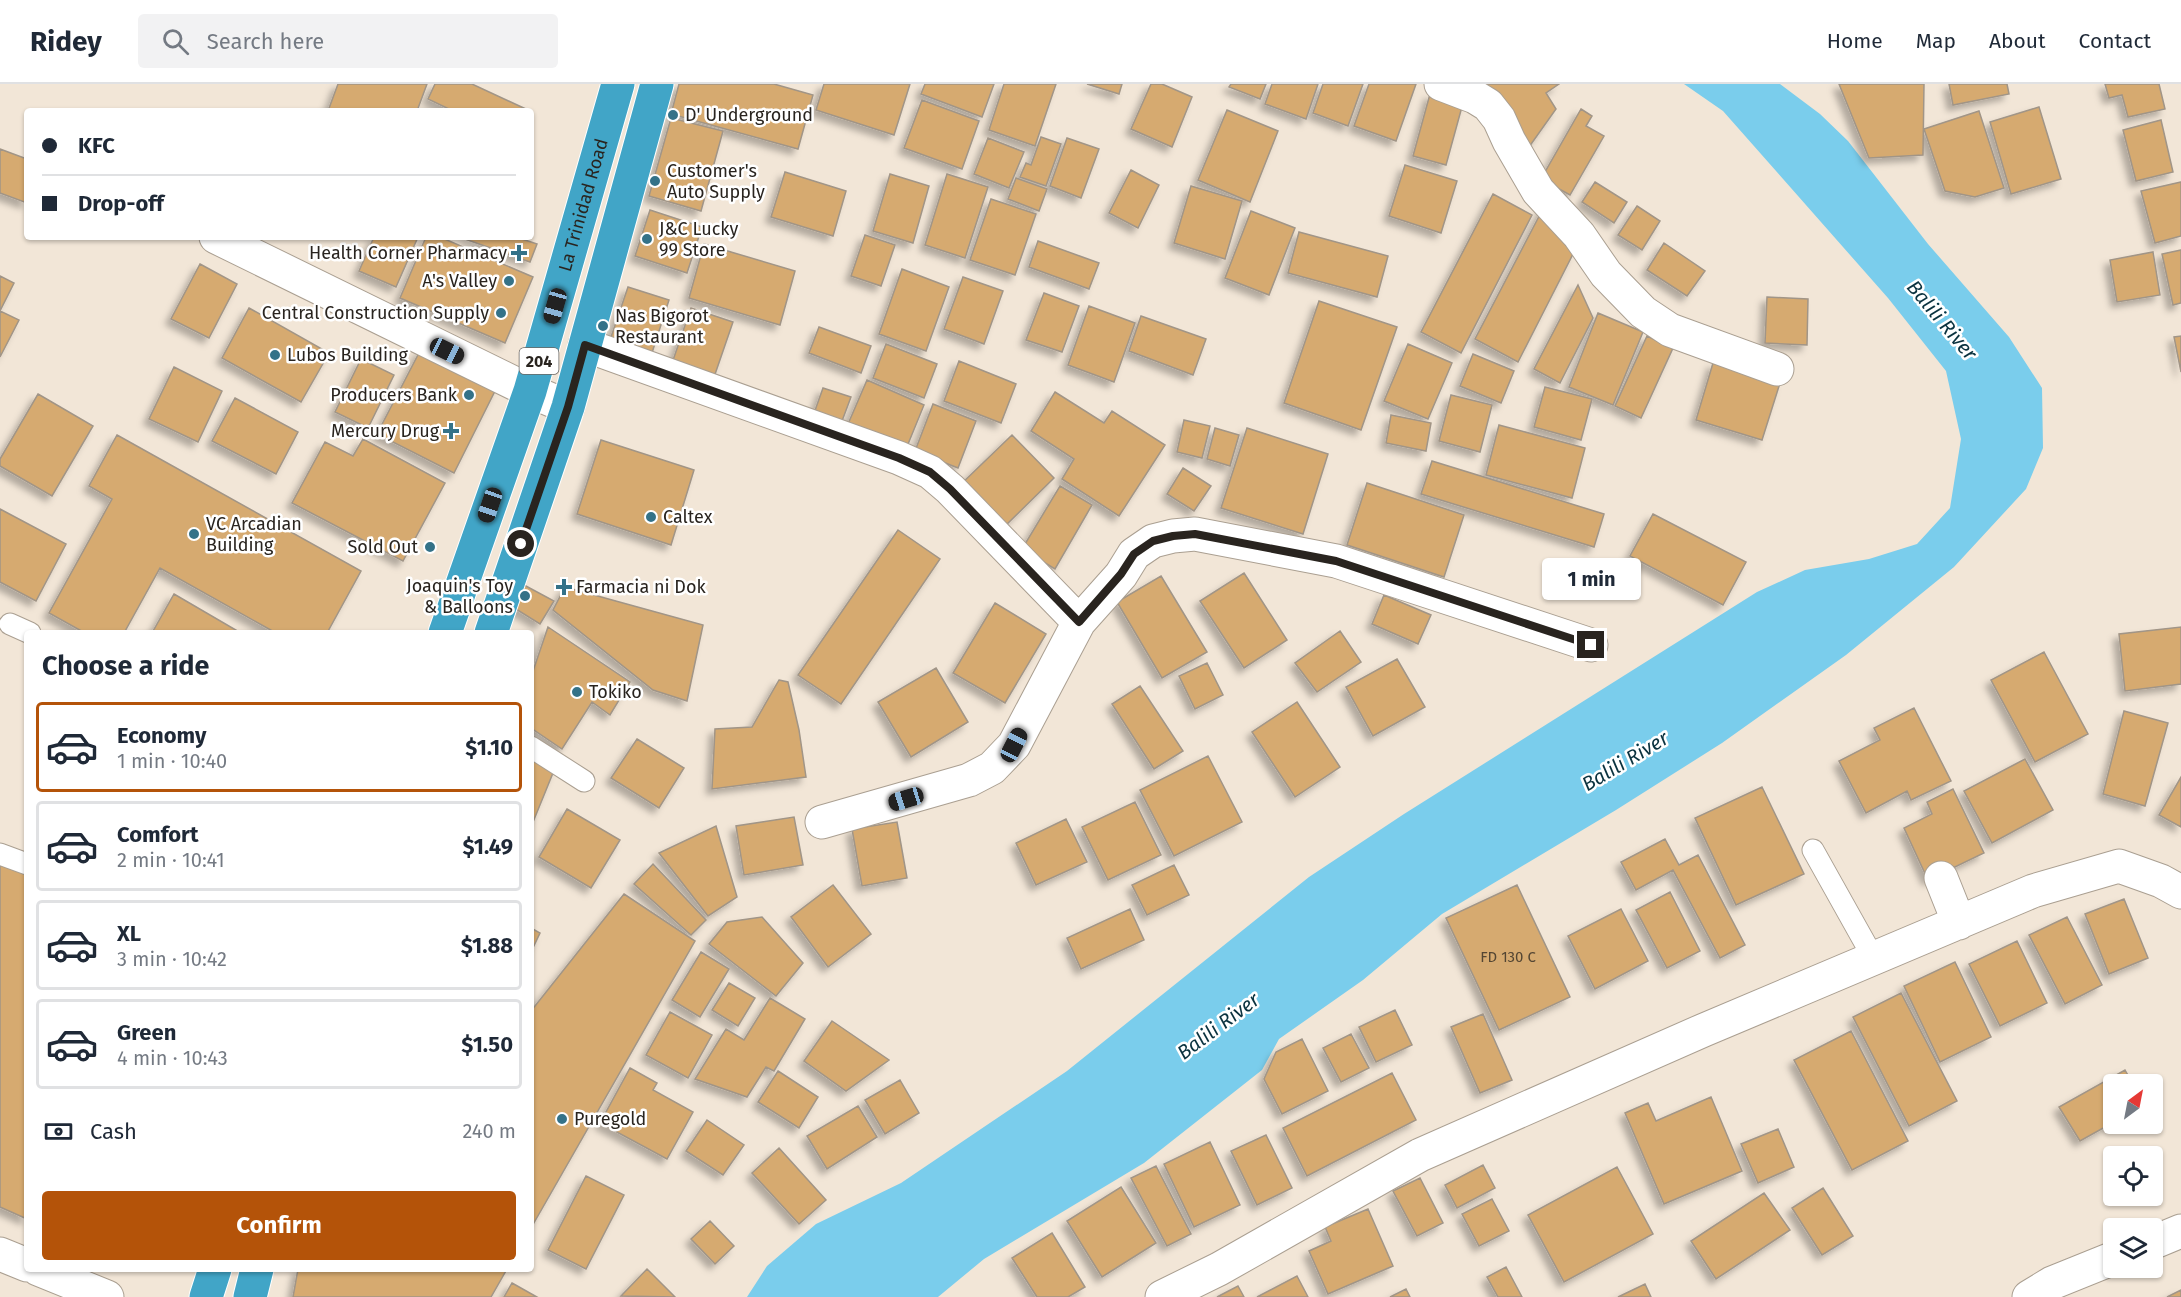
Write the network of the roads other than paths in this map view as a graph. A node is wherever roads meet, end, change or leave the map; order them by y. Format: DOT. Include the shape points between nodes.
graph roads {
  1 [pos="618,84"];
  2 [pos="657,84"];
  3 [pos="1441,84"];
  4 [pos="222,240"];
  5 [pos="585,345"];
  6 [pos="1777,369"];
  7 [pos="530,391"];
  8 [pos="568,407"];
  9 [pos="490,505"];
  10 [pos="529,522"];
  11 [pos="1079,622"];
  12 [pos="10,624"];
  13 [pos="24,630"];
  14 [pos="446,630"];
  15 [pos="492,630"];
  16 [pos="1591,645"];
  17 [pos="534,749"];
  18 [pos="584,781"];
  19 [pos="822,822"];
  20 [pos="1813,850"];
  21 [pos="0,854"];
  22 [pos="24,863"];
  23 [pos="1941,879"];
  24 [pos="2181,892"];
  25 [pos="1959,923"];
  26 [pos="1874,959"];
  27 [pos="2181,1231"];
  28 [pos="2163,1238"];
  29 [pos="0,1254"];
  30 [pos="2103,1262"];
  31 [pos="24,1264"];
  32 [pos="45,1272"];
  33 [pos="214,1272"];
  34 [pos="256,1272"];
  35 [pos="107,1297"];
  36 [pos="206,1297"];
  37 [pos="250,1297"];
  38 [pos="1162,1297"];
  39 [pos="2029,1297"];
  1 -- 7 [label="highway, La Trinidad Road / 204"];
  2 -- 5 [label="highway, La Trinidad Road / 204"];
  3 -- 6 [label="street" via="1488,105 1538,191 1579,235 1606,274 1643,312 1671,330"];
  4 -- 7 [label="street"];
  5 -- 8 [label="highway, La Trinidad Road / 204"];
  5 -- 11 [label="street" via="930,472"];
  7 -- 8 [label="street"];
  7 -- 9 [label="highway, La Trinidad Road / 204"];
  8 -- 10 [label="highway, La Trinidad Road / 204"];
  9 -- 10 [label="highway"];
  9 -- 14 [label="highway, La Trinidad Road / 204"];
  10 -- 15 [label="highway, La Trinidad Road / 204"];
  11 -- 16 [label="street" via="1134,554 1153,541 1195,534 1336,561"];
  11 -- 19 [label="street" via="1014,745 992,768 969,780"];
  12 -- 13 [label="lane"];
  17 -- 18 [label="lane"];
  20 -- 26 [label="lane"];
  21 -- 22 [label="lane"];
  23 -- 25 [label="street"];
  24 -- 25 [label="street" via="2119,866 2034,891"];
  25 -- 26 [label="street"];
  26 -- 38 [label="street" via="1420,1155"];
  27 -- 28 [label="street"];
  29 -- 31 [label="street"];
  30 -- 39 [label="street"];
  32 -- 35 [label="street"];
  33 -- 36 [label="highway"];
  34 -- 37 [label="highway"];
}
